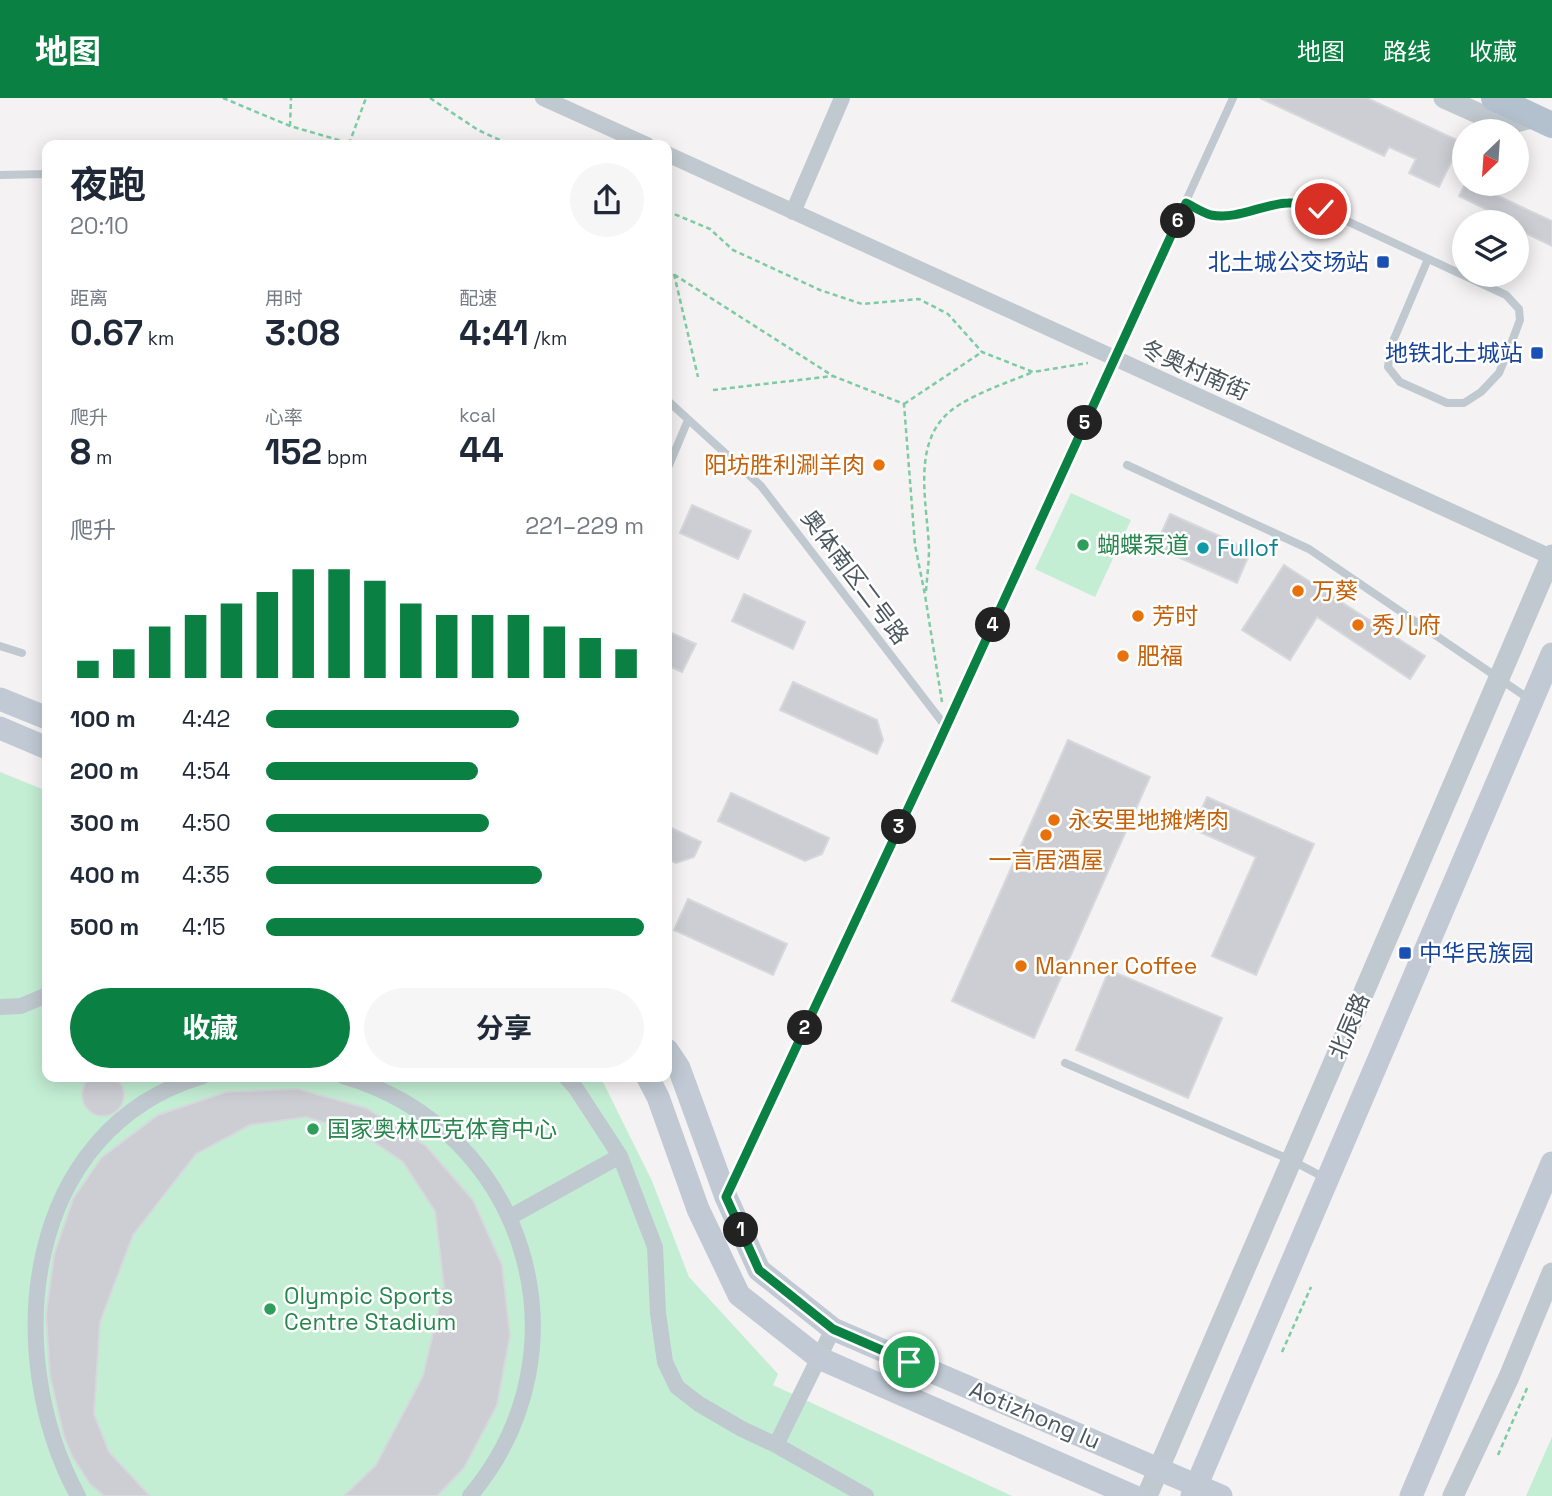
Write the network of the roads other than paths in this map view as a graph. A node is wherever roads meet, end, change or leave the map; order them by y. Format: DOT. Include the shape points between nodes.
graph roads {
  1 [pos="543,98"];
  2 [pos="842,98"];
  3 [pos="1233,98"];
  4 [pos="1444,98"];
  5 [pos="1494,98"];
  6 [pos="1544,121"];
  7 [pos="636,140"];
  8 [pos="672,156"];
  9 [pos="42,174"];
  10 [pos="0,175"];
  11 [pos="1186,203"];
  12 [pos="793,212"];
  13 [pos="1428,259"];
  14 [pos="1115,359"];
  15 [pos="672,405"];
  16 [pos="688,419"];
  17 [pos="672,458"];
  18 [pos="1128,465"];
  19 [pos="1552,556"];
  20 [pos="0,646"];
  21 [pos="22,653"];
  22 [pos="1552,653"];
  23 [pos="1498,680"];
  24 [pos="0,699"];
  25 [pos="1532,701"];
  26 [pos="42,716"];
  27 [pos="946,727"];
  28 [pos="0,728"];
  29 [pos="42,746"];
  30 [pos="42,997"];
  31 [pos="0,1007"];
  32 [pos="672,1058"];
  33 [pos="1065,1063"];
  34 [pos="179,1082"];
  35 [pos="358,1082"];
  36 [pos="570,1082"];
  37 [pos="650,1082"];
  38 [pos="620,1156"];
  39 [pos="1291,1160"];
  40 [pos="1552,1163"];
  41 [pos="1327,1179"];
  42 [pos="726,1197"];
  43 [pos="42,1208"];
  44 [pos="510,1217"];
  45 [pos="1552,1273"];
  46 [pos="833,1329"];
  47 [pos="818,1358"];
  48 [pos="35,1428"];
  49 [pos="776,1445"];
  50 [pos="1158,1468"];
  51 [pos="1194,1491"];
  52 [pos="78,1496"];
  53 [pos="470,1496"];
  54 [pos="866,1496"];
  55 [pos="1133,1496"];
  56 [pos="1147,1496"];
  57 [pos="1221,1496"];
  58 [pos="1411,1496"];
  59 [pos="1454,1496"];
  1 -- 7 [label="street"];
  2 -- 12 [label="street"];
  3 -- 11 [label="lane"];
  4 -- 6 [label="street" via="1504,125"];
  5 -- 6 [label="main road"];
  8 -- 12 [label="street, 冬奥村南街"];
  9 -- 10 [label="lane"];
  11 -- 13 [label="lane" via="1210,215 1228,215 1292,202 1321,209"];
  11 -- 14 [label="lane"];
  12 -- 14 [label="street, 冬奥村南街"];
  13 -- 13 [label="lane" via="1391,346 1388,367 1400,382 1447,403 1464,403 1499,373 1520,320 1519,309 1506,295"];
  14 -- 19 [label="street, 冬奥村南街"];
  14 -- 27 [label="lane"];
  15 -- 16 [label="lane, 奥体南区二号路"];
  16 -- 17 [label="lane"];
  16 -- 27 [label="lane, 奥体南区二号路" via="761,486"];
  18 -- 23 [label="lane" via="1309,549"];
  19 -- 23 [label="street, 北辰路"];
  20 -- 21 [label="lane"];
  22 -- 25 [label="main road, 北辰路"];
  23 -- 25 [label="lane"];
  23 -- 39 [label="street, 北辰路"];
  24 -- 26 [label="main road"];
  25 -- 41 [label="main road, 北辰路"];
  27 -- 42 [label="lane"];
  28 -- 29 [label="main road"];
  30 -- 31 [label="street" via="21,1006"];
  32 -- 42 [label="main road, Aotizhong lu"];
  33 -- 39 [label="lane"];
  34 -- 43 [label="street" via="127,1111 93,1138"];
  35 -- 44 [label="street" via="413,1107 437,1125 479,1167"];
  36 -- 38 [label="street"];
  37 -- 47 [label="main road, Aotizhong lu" via="698,1209 739,1295"];
  38 -- 44 [label="street"];
  38 -- 49 [label="street" via="655,1247 665,1362 677,1387 699,1404"];
  39 -- 41 [label="lane"];
  39 -- 50 [label="street, 北辰路"];
  40 -- 58 [label="main road"];
  41 -- 51 [label="main road, 北辰路"];
  42 -- 46 [label="main road, Aotizhong lu" via="759,1270"];
  44 -- 53 [label="street" via="532,1296 530,1368 514,1427"];
  45 -- 59 [label="street"];
  46 -- 47 [label="street"];
  46 -- 50 [label="main road, Aotizhong lu"];
  47 -- 49 [label="street"];
  47 -- 55 [label="main road, Aotizhong lu"];
  48 -- 52 [label="street"];
  49 -- 54 [label="street"];
  50 -- 51 [label="main road, Aotizhong lu"];
  50 -- 56 [label="street, 北辰路"];
  51 -- 57 [label="main road, Aotizhong lu"];
}
